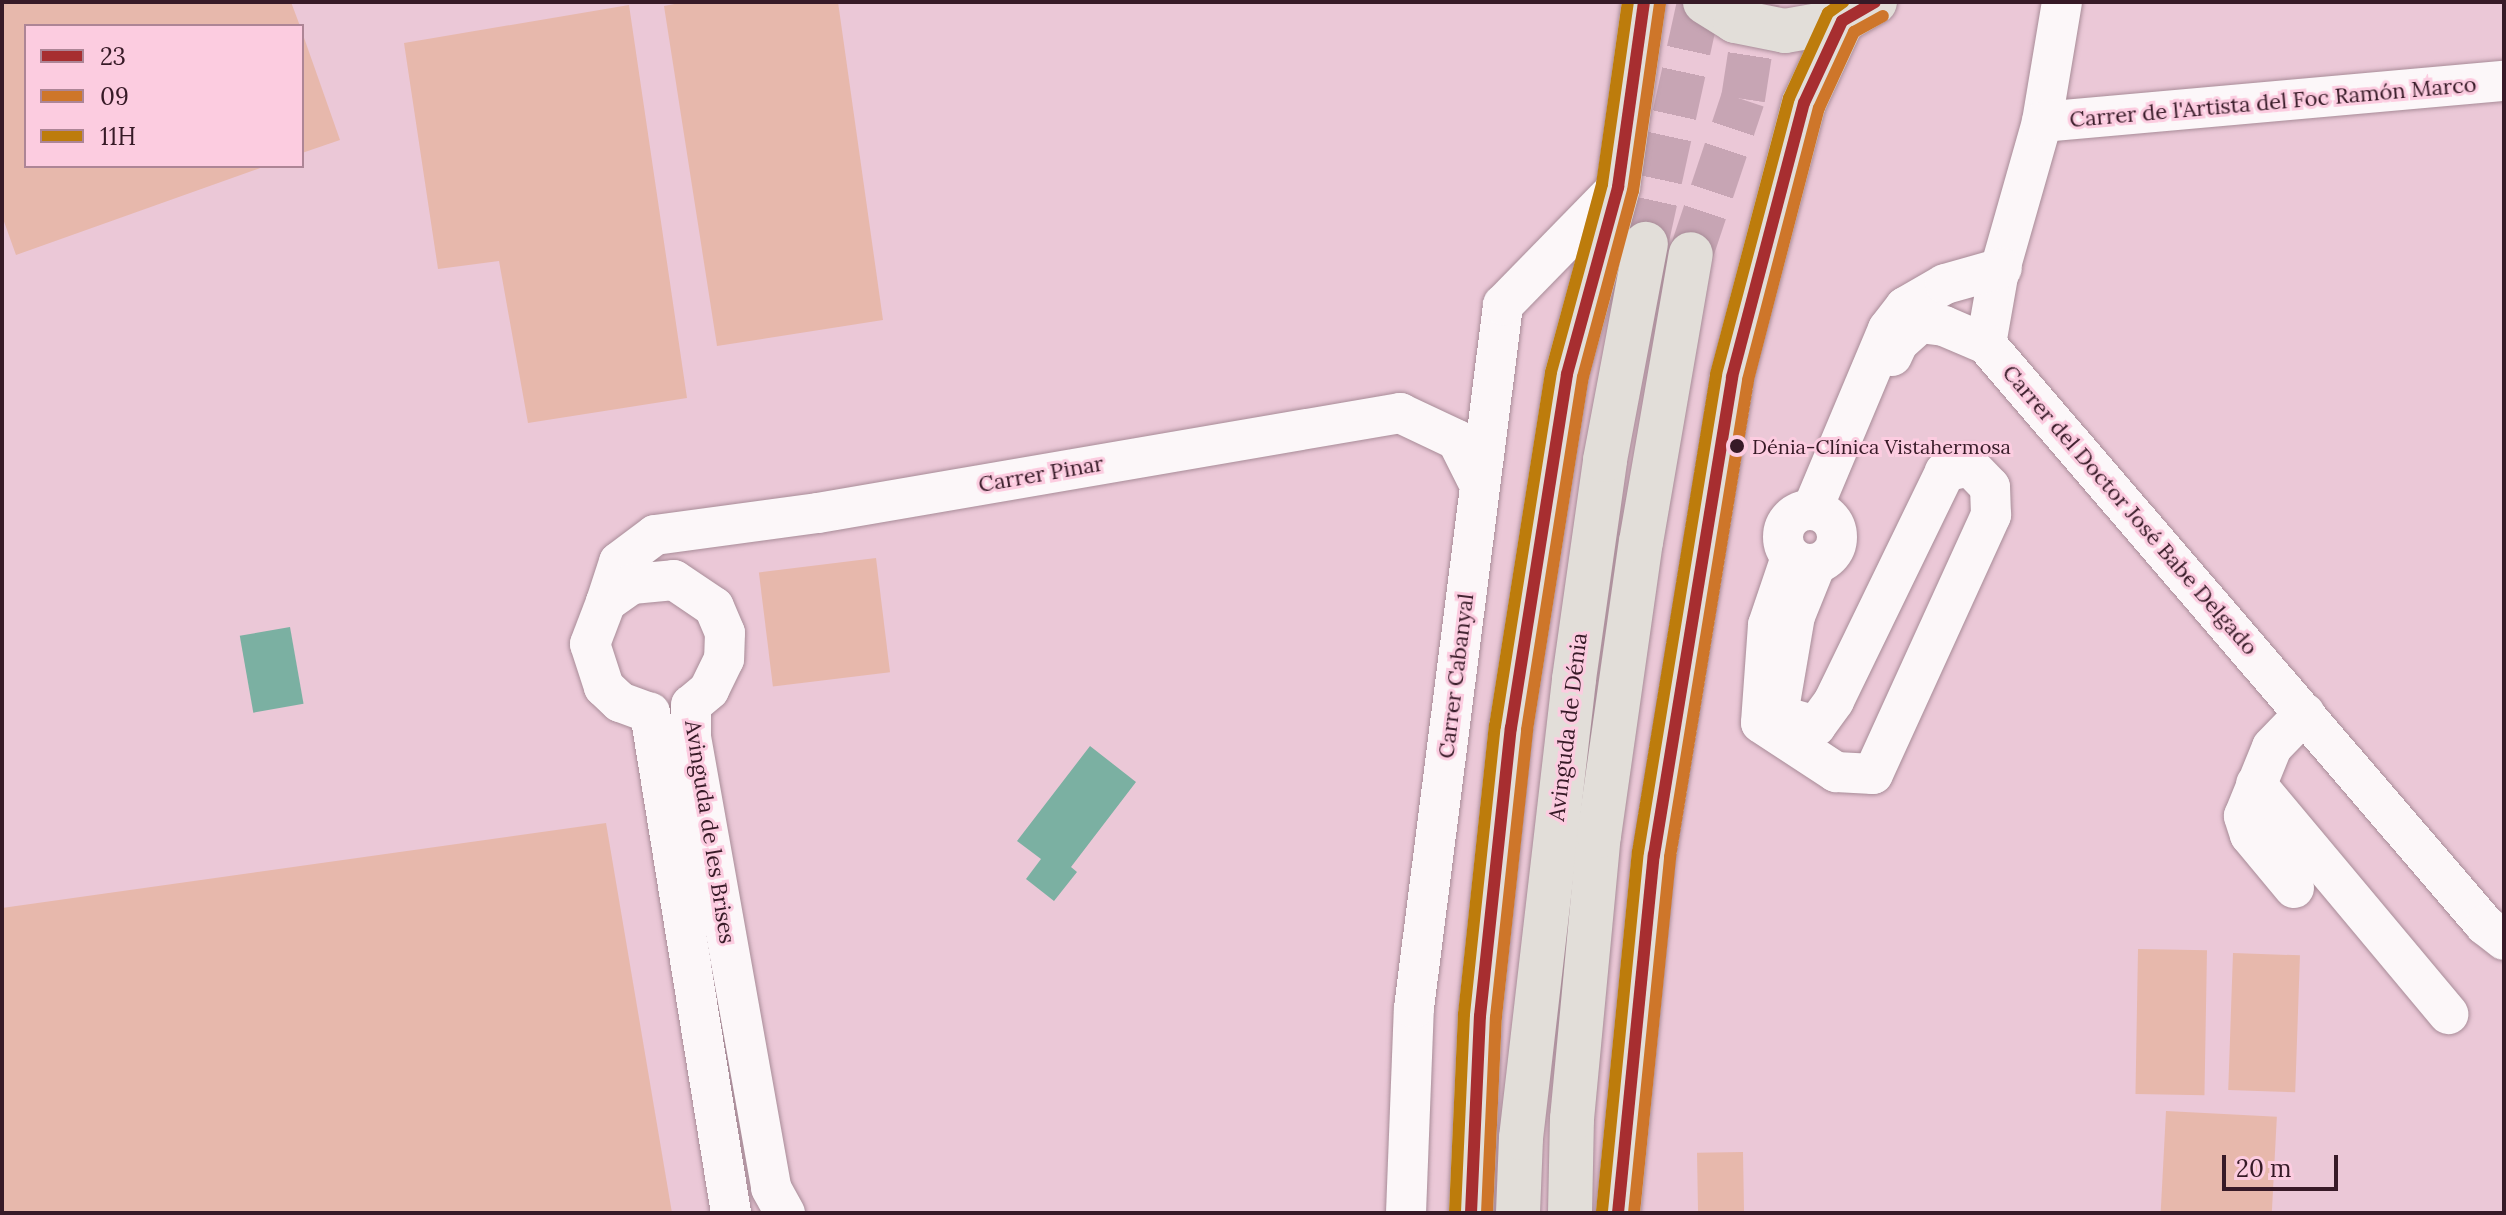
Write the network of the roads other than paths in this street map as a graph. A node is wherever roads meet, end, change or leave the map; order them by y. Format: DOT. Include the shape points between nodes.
graph roads {
  1 [pos="1644,2"];
  2 [pos="1705,2"];
  3 [pos="2062,2"];
  4 [pos="1858,12"];
  5 [pos="2504,81"];
  6 [pos="2042,122"];
  7 [pos="1618,187"];
  8 [pos="1646,244"];
  9 [pos="1691,254"];
  10 [pos="2002,268"];
  11 [pos="1986,344"];
  12 [pos="1480,486"];
  13 [pos="1819,512"];
  14 [pos="1804,560"];
  15 [pos="606,602"];
  16 [pos="2305,713"];
  17 [pos="2256,784"];
  18 [pos="2294,888"];
  19 [pos="2504,940"];
  20 [pos="2448,1014"];
  21 [pos="731,1213"];
  22 [pos="785,1213"];
  23 [pos="1406,1213"];
  24 [pos="1471,1213"];
  25 [pos="1518,1213"];
  26 [pos="1570,1213"];
  27 [pos="1618,1213"];
  1 -- 7 [label="main road"];
  2 -- 4 [label="main road" via="1761,29 1812,30"];
  3 -- 6 [label="street, Carrer del Doctor José Babe Delgado"];
  4 -- 27 [label="main road" via="1804,103 1732,377 1654,855"];
  5 -- 6 [label="street, Carrer de l'Artista del Foc Ramón Marco"];
  6 -- 10 [label="street, Carrer del Doctor José Babe Delgado"];
  7 -- 12 [label="street, Carrer Cabanyal" via="1503,305"];
  7 -- 24 [label="main road" via="1567,374 1511,728 1480,1016"];
  8 -- 25 [label="main road, Avinguda de Dénia" via="1605,460 1574,679 1522,1122"];
  9 -- 26 [label="main road, Avinguda de Dénia" via="1641,542 1599,836 1572,1119"];
  10 -- 11 [label="street, Carrer del Doctor José Babe Delgado"];
  10 -- 13 [label="street" via="1945,284 1905,307 1888,329"];
  11 -- 13 [label="street" via="1944,326 1920,323 1903,338"];
  11 -- 16 [label="street, Carrer del Doctor José Babe Delgado"];
  12 -- 15 [label="street, Carrer Pinar" via="1457,440 1400,413 818,513 655,535 619,562"];
  12 -- 23 [label="street, Carrer Cabanyal" via="1414,1008"];
  13 -- 14 [label="street" via="1794,515 1783,531"];
  14 -- 14 [label="street" via="1768,625 1761,723 1836,772 1873,774 1991,515 1990,487 1970,466 1945,472 1834,701 1816,726 1778,715"];
  15 -- 21 [label="street, Avinguda de les Brises" via="590,644 604,687 620,702 650,713"];
  15 -- 22 [label="street, Avinguda de les Brises" via="632,584 674,580 714,607 725,633 724,659 709,690 691,705 691,737 771,1188"];
  16 -- 17 [label="street" via="2272,747"];
  16 -- 19 [label="street, Carrer del Doctor José Babe Delgado" via="2485,925"];
  17 -- 18 [label="street" via="2244,816 2250,835"];
  17 -- 20 [label="street"];
}
